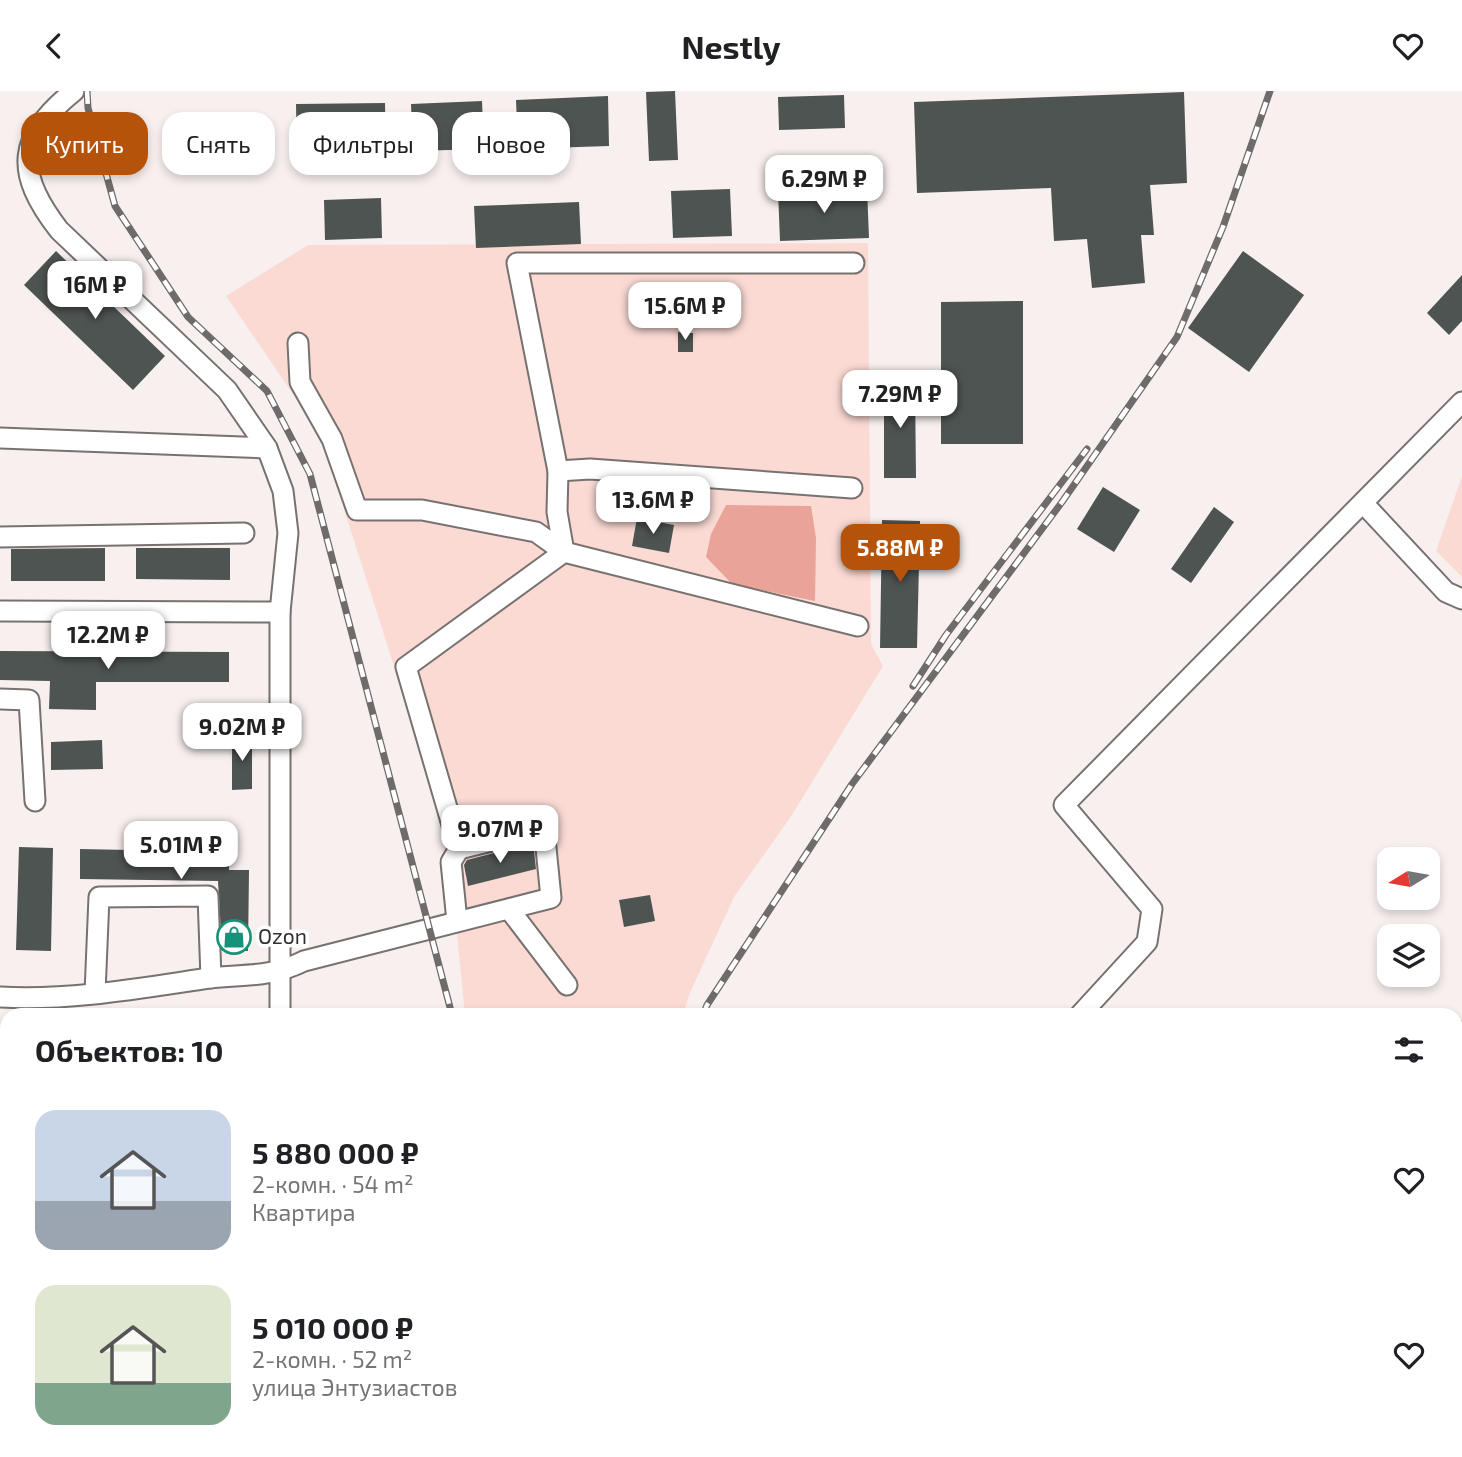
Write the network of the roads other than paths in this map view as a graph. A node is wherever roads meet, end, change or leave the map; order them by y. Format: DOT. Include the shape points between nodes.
graph roads {
  1 [pos="74,91"];
  2 [pos="58,98"];
  3 [pos="854,263"];
  4 [pos="298,343"];
  5 [pos="1462,402"];
  6 [pos="0,438"];
  7 [pos="267,448"];
  8 [pos="558,471"];
  9 [pos="852,488"];
  10 [pos="1363,503"];
  11 [pos="244,534"];
  12 [pos="0,537"];
  13 [pos="564,552"];
  14 [pos="1462,599"];
  15 [pos="0,611"];
  16 [pos="281,612"];
  17 [pos="858,626"];
  18 [pos="0,699"];
  19 [pos="35,801"];
  20 [pos="458,849"];
  21 [pos="509,909"];
  22 [pos="457,921"];
  23 [pos="281,973"];
  24 [pos="211,978"];
  25 [pos="567,985"];
  26 [pos="95,993"];
  27 [pos="0,997"];
  28 [pos="281,1008"];
  29 [pos="1086,1008"];
  1 -- 2 [label="street"];
  2 -- 7 [label="street" via="37,128 27,159 29,182 41,208 227,390"];
  3 -- 8 [label="street" via="517,263"];
  4 -- 13 [label="street" via="300,382 332,439 357,510 422,510 524,529"];
  5 -- 10 [label="street"];
  6 -- 7 [label="street"];
  7 -- 16 [label="street" via="283,491 288,533"];
  8 -- 9 [label="street" via="590,469"];
  8 -- 13 [label="street" via="557,512"];
  10 -- 14 [label="street" via="1446,592"];
  10 -- 29 [label="street" via="1064,805 1152,909 1147,942"];
  11 -- 12 [label="street"];
  13 -- 17 [label="street"];
  13 -- 20 [label="street" via="406,667"];
  15 -- 16 [label="street"];
  16 -- 23 [label="street"];
  18 -- 19 [label="street" via="29,700"];
  20 -- 21 [label="street" via="544,828 551,898"];
  20 -- 22 [label="street" via="450,862"];
  21 -- 22 [label="street"];
  21 -- 25 [label="street"];
  22 -- 23 [label="street" via="304,961"];
  23 -- 24 [label="street"];
  23 -- 28 [label="street"];
  24 -- 26 [label="street"];
  24 -- 26 [label="street" via="208,896 99,897"];
  26 -- 27 [label="street"];
}
